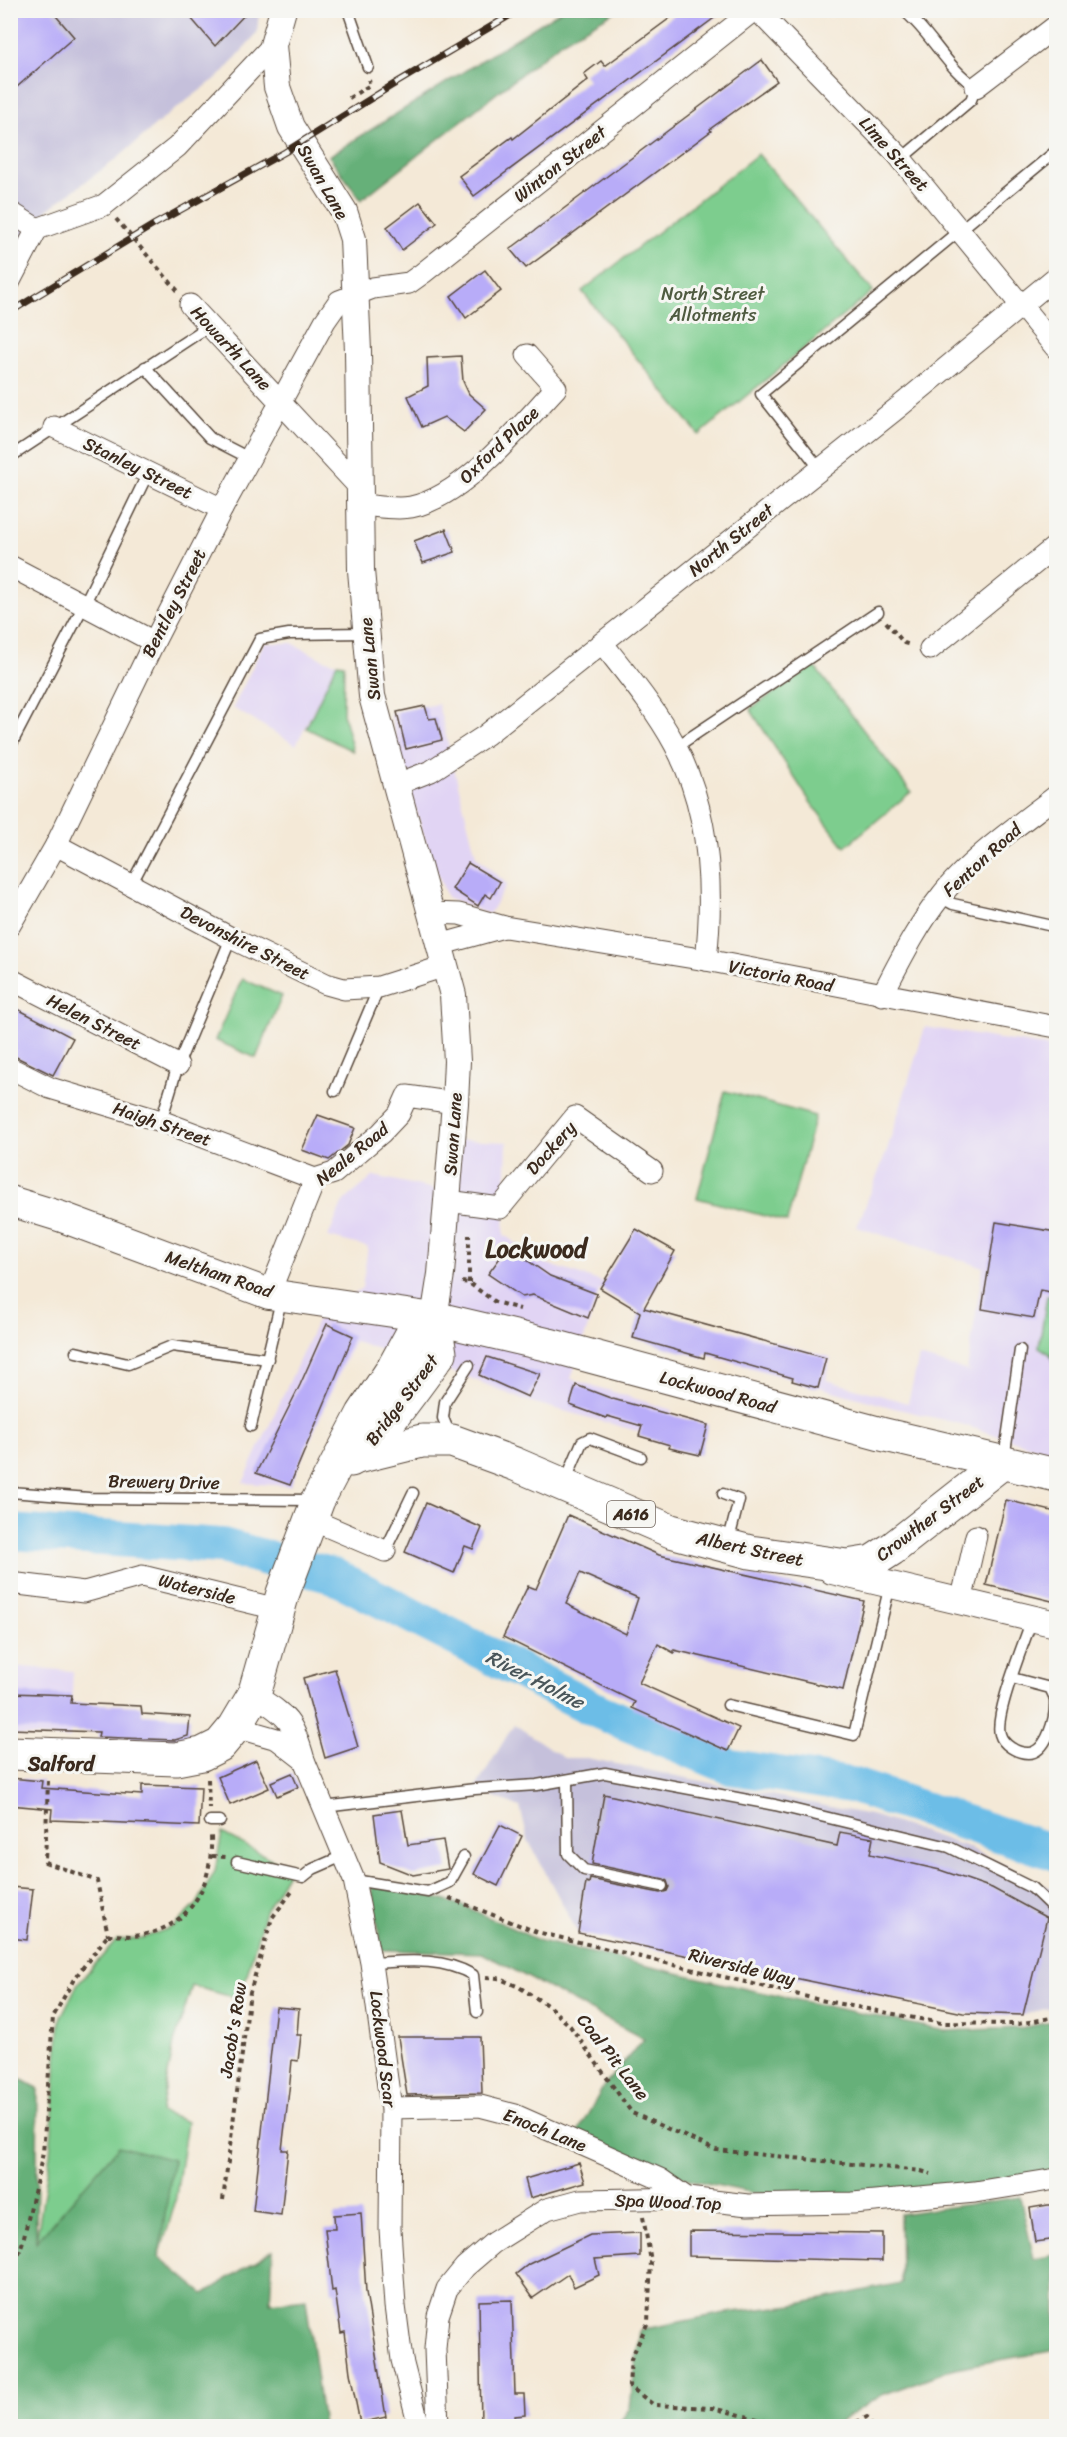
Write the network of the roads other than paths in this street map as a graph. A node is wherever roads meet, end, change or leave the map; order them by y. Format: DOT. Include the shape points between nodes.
graph roads {
  1 [pos="283,10"];
  2 [pos="348,10"];
  3 [pos="755,10"];
  4 [pos="903,10"];
  5 [pos="1056,26"];
  6 [pos="273,45"];
  7 [pos="368,67"];
  8 [pos="976,87"];
  9 [pos="1056,152"];
  10 [pos="901,159"];
  11 [pos="10,212"];
  12 [pos="37,229"];
  13 [pos="959,230"];
  14 [pos="1056,278"];
  15 [pos="10,281"];
  16 [pos="355,296"];
  17 [pos="190,305"];
  18 [pos="1023,306"];
  19 [pos="209,326"];
  20 [pos="1056,348"];
  21 [pos="527,355"];
  22 [pos="145,367"];
  23 [pos="282,402"];
  24 [pos="54,427"];
  25 [pos="10,457"];
  26 [pos="251,459"];
  27 [pos="820,469"];
  28 [pos="148,473"];
  29 [pos="360,496"];
  30 [pos="222,509"];
  31 [pos="1056,546"];
  32 [pos="10,566"];
  33 [pos="84,605"];
  34 [pos="878,612"];
  35 [pos="366,633"];
  36 [pos="154,642"];
  37 [pos="603,644"];
  38 [pos="930,649"];
  39 [pos="10,747"];
  40 [pos="676,747"];
  41 [pos="395,785"];
  42 [pos="1056,796"];
  43 [pos="56,845"];
  44 [pos="131,885"];
  45 [pos="940,897"];
  46 [pos="431,913"];
  47 [pos="13,914"];
  48 [pos="1048,925"];
  49 [pos="505,927"];
  50 [pos="231,938"];
  51 [pos="442,955"];
  52 [pos="706,960"];
  53 [pos="10,979"];
  54 [pos="379,987"];
  55 [pos="882,995"];
  56 [pos="1056,1027"];
  57 [pos="178,1065"];
  58 [pos="10,1068"];
  59 [pos="335,1091"];
  60 [pos="455,1103"];
  61 [pos="161,1120"];
  62 [pos="652,1172"];
  63 [pos="315,1179"];
  64 [pos="10,1201"];
  65 [pos="458,1203"];
  66 [pos="276,1295"];
  67 [pos="435,1318"];
  68 [pos="1020,1350"];
  69 [pos="76,1352"];
  70 [pos="268,1359"];
  71 [pos="469,1365"];
  72 [pos="251,1426"];
  73 [pos="422,1429"];
  74 [pos="451,1436"];
  75 [pos="641,1457"];
  76 [pos="1003,1462"];
  77 [pos="1056,1475"];
  78 [pos="563,1485"];
  79 [pos="10,1492"];
  80 [pos="413,1493"];
  81 [pos="723,1494"];
  82 [pos="324,1495"];
  83 [pos="976,1536"];
  84 [pos="727,1546"];
  85 [pos="385,1551"];
  86 [pos="817,1563"];
  87 [pos="10,1583"];
  88 [pos="890,1585"];
  89 [pos="280,1601"];
  90 [pos="961,1602"];
  91 [pos="1044,1621"];
  92 [pos="1012,1678"];
  93 [pos="255,1695"];
  94 [pos="728,1705"];
  95 [pos="235,1727"];
  96 [pos="10,1753"];
  97 [pos="303,1760"];
  98 [pos="567,1780"];
  99 [pos="324,1807"];
  100 [pos="345,1855"];
  101 [pos="464,1857"];
  102 [pos="237,1862"];
  103 [pos="354,1880"];
  104 [pos="662,1886"];
  105 [pos="1056,1911"];
  106 [pos="371,1963"];
  107 [pos="477,2012"];
  108 [pos="391,2108"];
  109 [pos="1056,2179"];
  110 [pos="687,2198"];
  111 [pos="419,2427"];
  112 [pos="438,2427"];
  1 -- 6 [label="street, Swan Lane"];
  2 -- 7 [label="lane"];
  3 -- 10 [label="street, Lime Street"];
  3 -- 16 [label="street, Winton Street" via="423,273 409,283 373,288"];
  4 -- 8 [label="lane" via="964,79"];
  5 -- 8 [label="street"];
  6 -- 12 [label="street" via="177,147 104,205"];
  6 -- 16 [label="street, Swan Lane" via="277,87 291,127 344,211 353,239"];
  8 -- 10 [label="lane" via="971,100"];
  9 -- 13 [label="lane"];
  10 -- 13 [label="street, Lime Street"];
  11 -- 12 [label="street"];
  12 -- 15 [label="street"];
  13 -- 18 [label="street, Lime Street"];
  13 -- 27 [label="lane" via="761,394"];
  14 -- 18 [label="street, North Street"];
  16 -- 23 [label="street, Bentley Street" via="339,301 325,321"];
  16 -- 29 [label="street, Swan Lane"];
  17 -- 19 [label="street, Howarth Lane"];
  18 -- 20 [label="street, Lime Street"];
  18 -- 27 [label="street, North Street"];
  19 -- 22 [label="lane"];
  19 -- 23 [label="street, Howarth Lane"];
  21 -- 29 [label="street, Oxford Place" via="556,388 481,465 449,492 411,508"];
  22 -- 24 [label="lane"];
  22 -- 26 [label="lane" via="210,438"];
  23 -- 26 [label="street, Bentley Street"];
  23 -- 29 [label="street, Howarth Lane"];
  24 -- 25 [label="lane"];
  24 -- 28 [label="street, Stanley Street"];
  26 -- 30 [label="street, Bentley Street"];
  27 -- 37 [label="street, North Street"];
  28 -- 30 [label="street, Stanley Street"];
  28 -- 33 [label="lane"];
  29 -- 35 [label="street, Swan Lane"];
  30 -- 36 [label="street, Bentley Street"];
  31 -- 38 [label="street"];
  32 -- 33 [label="street"];
  33 -- 36 [label="street"];
  33 -- 39 [label="lane"];
  34 -- 40 [label="lane"];
  35 -- 41 [label="street, Swan Lane" via="372,696"];
  35 -- 44 [label="lane" via="289,634 260,639"];
  36 -- 43 [label="street, Bentley Street"];
  37 -- 40 [label="street" via="662,722"];
  37 -- 41 [label="street, North Street" via="459,755"];
  40 -- 52 [label="street" via="695,795 710,864"];
  41 -- 46 [label="street, Swan Lane"];
  42 -- 45 [label="street, Fenton Road" via="974,862"];
  43 -- 44 [label="street, Devonshire Street"];
  43 -- 47 [label="street, Bentley Street"];
  44 -- 50 [label="street, Devonshire Street"];
  45 -- 48 [label="lane" via="953,904"];
  45 -- 55 [label="street, Fenton Road"];
  46 -- 49 [label="street, Victoria Road" via="459,914"];
  46 -- 51 [label="street, Swan Lane"];
  49 -- 51 [label="street, Victoria Road"];
  49 -- 52 [label="street, Victoria Road"];
  50 -- 54 [label="street, Devonshire Street" via="326,984 345,989"];
  50 -- 57 [label="lane"];
  51 -- 54 [label="street, Devonshire Street"];
  51 -- 60 [label="street, Swan Lane" via="453,995"];
  52 -- 55 [label="street, Victoria Road"];
  53 -- 57 [label="street, Helen Street"];
  54 -- 59 [label="lane"];
  55 -- 56 [label="street, Victoria Road"];
  57 -- 61 [label="lane"];
  58 -- 61 [label="street, Haigh Street" via="50,1088"];
  60 -- 63 [label="street, Neale Road" via="407,1096 399,1114 381,1133 334,1173"];
  60 -- 65 [label="street, Swan Lane"];
  61 -- 63 [label="street, Haigh Street"];
  62 -- 65 [label="street, Dockery" via="574,1117 500,1208"];
  63 -- 66 [label="street, Neale Road"];
  64 -- 66 [label="main road, Meltham Road"];
  65 -- 67 [label="street, Swan Lane"];
  66 -- 67 [label="main road, Meltham Road"];
  66 -- 70 [label="lane"];
  67 -- 76 [label="main road, Lockwood Road"];
  67 -- 82 [label="main road, Bridge Street" via="412,1334 363,1414"];
  68 -- 76 [label="lane"];
  69 -- 70 [label="lane" via="128,1364 172,1346"];
  70 -- 72 [label="lane"];
  71 -- 74 [label="lane" via="446,1402 443,1418"];
  73 -- 74 [label="lane, Albert Street"];
  74 -- 78 [label="main road, Albert Street / A616"];
  74 -- 82 [label="main road, Albert Street / A616" via="422,1441"];
  75 -- 78 [label="lane" via="590,1438 582,1442"];
  76 -- 77 [label="main road, Lockwood Road"];
  76 -- 86 [label="main road, Crowther Street / A616" via="872,1562 847,1566"];
  78 -- 84 [label="main road, Albert Street / A616" via="671,1531"];
  79 -- 82 [label="lane, Brewery Drive" via="89,1498"];
  80 -- 85 [label="lane"];
  81 -- 84 [label="lane" via="739,1500"];
  82 -- 85 [label="street"];
  82 -- 89 [label="main road, Bridge Street"];
  83 -- 90 [label="street"];
  84 -- 86 [label="main road, Albert Street / A616"];
  86 -- 88 [label="street, Albert Street" via="827,1570"];
  87 -- 89 [label="street, Waterside" via="84,1592 142,1576"];
  88 -- 90 [label="street, Albert Street"];
  88 -- 94 [label="lane" via="854,1735"];
  89 -- 93 [label="main road, Bridge Street"];
  90 -- 91 [label="street, Albert Street"];
  91 -- 92 [label="lane"];
  92 -- 92 [label="lane" via="999,1733 1006,1744 1021,1753 1032,1753 1042,1749 1056,1700 1050,1688"];
  93 -- 95 [label="main road, Bridge Street"];
  93 -- 97 [label="street" via="280,1711 297,1734"];
  95 -- 96 [label="main road, Bridge Street" via="220,1745 202,1754 176,1759"];
  95 -- 97 [label="street, Lockwood Scar" via="277,1739"];
  97 -- 99 [label="street, Lockwood Scar"];
  98 -- 99 [label="lane" via="429,1799"];
  98 -- 104 [label="lane" via="568,1854 584,1870"];
  98 -- 105 [label="lane" via="605,1773 775,1805 949,1847 1032,1888"];
  99 -- 100 [label="street, Lockwood Scar"];
  100 -- 102 [label="lane" via="303,1877"];
  100 -- 103 [label="street, Lockwood Scar"];
  101 -- 103 [label="lane" via="450,1882 428,1892"];
  103 -- 106 [label="street, Lockwood Scar"];
  106 -- 107 [label="lane" via="435,1962 457,1966 474,1975"];
  106 -- 108 [label="street, Lockwood Scar"];
  108 -- 110 [label="street, Enoch Lane" via="480,2106 515,2115 660,2179"];
  108 -- 111 [label="street, Lockwood Scar" via="390,2229 395,2306 402,2360"];
  109 -- 110 [label="street, Spa Wood Top" via="975,2192 853,2203 759,2205"];
  110 -- 112 [label="street, Spa Wood Top" via="580,2200 547,2210 493,2243 465,2267 447,2289 438,2316"];
}
